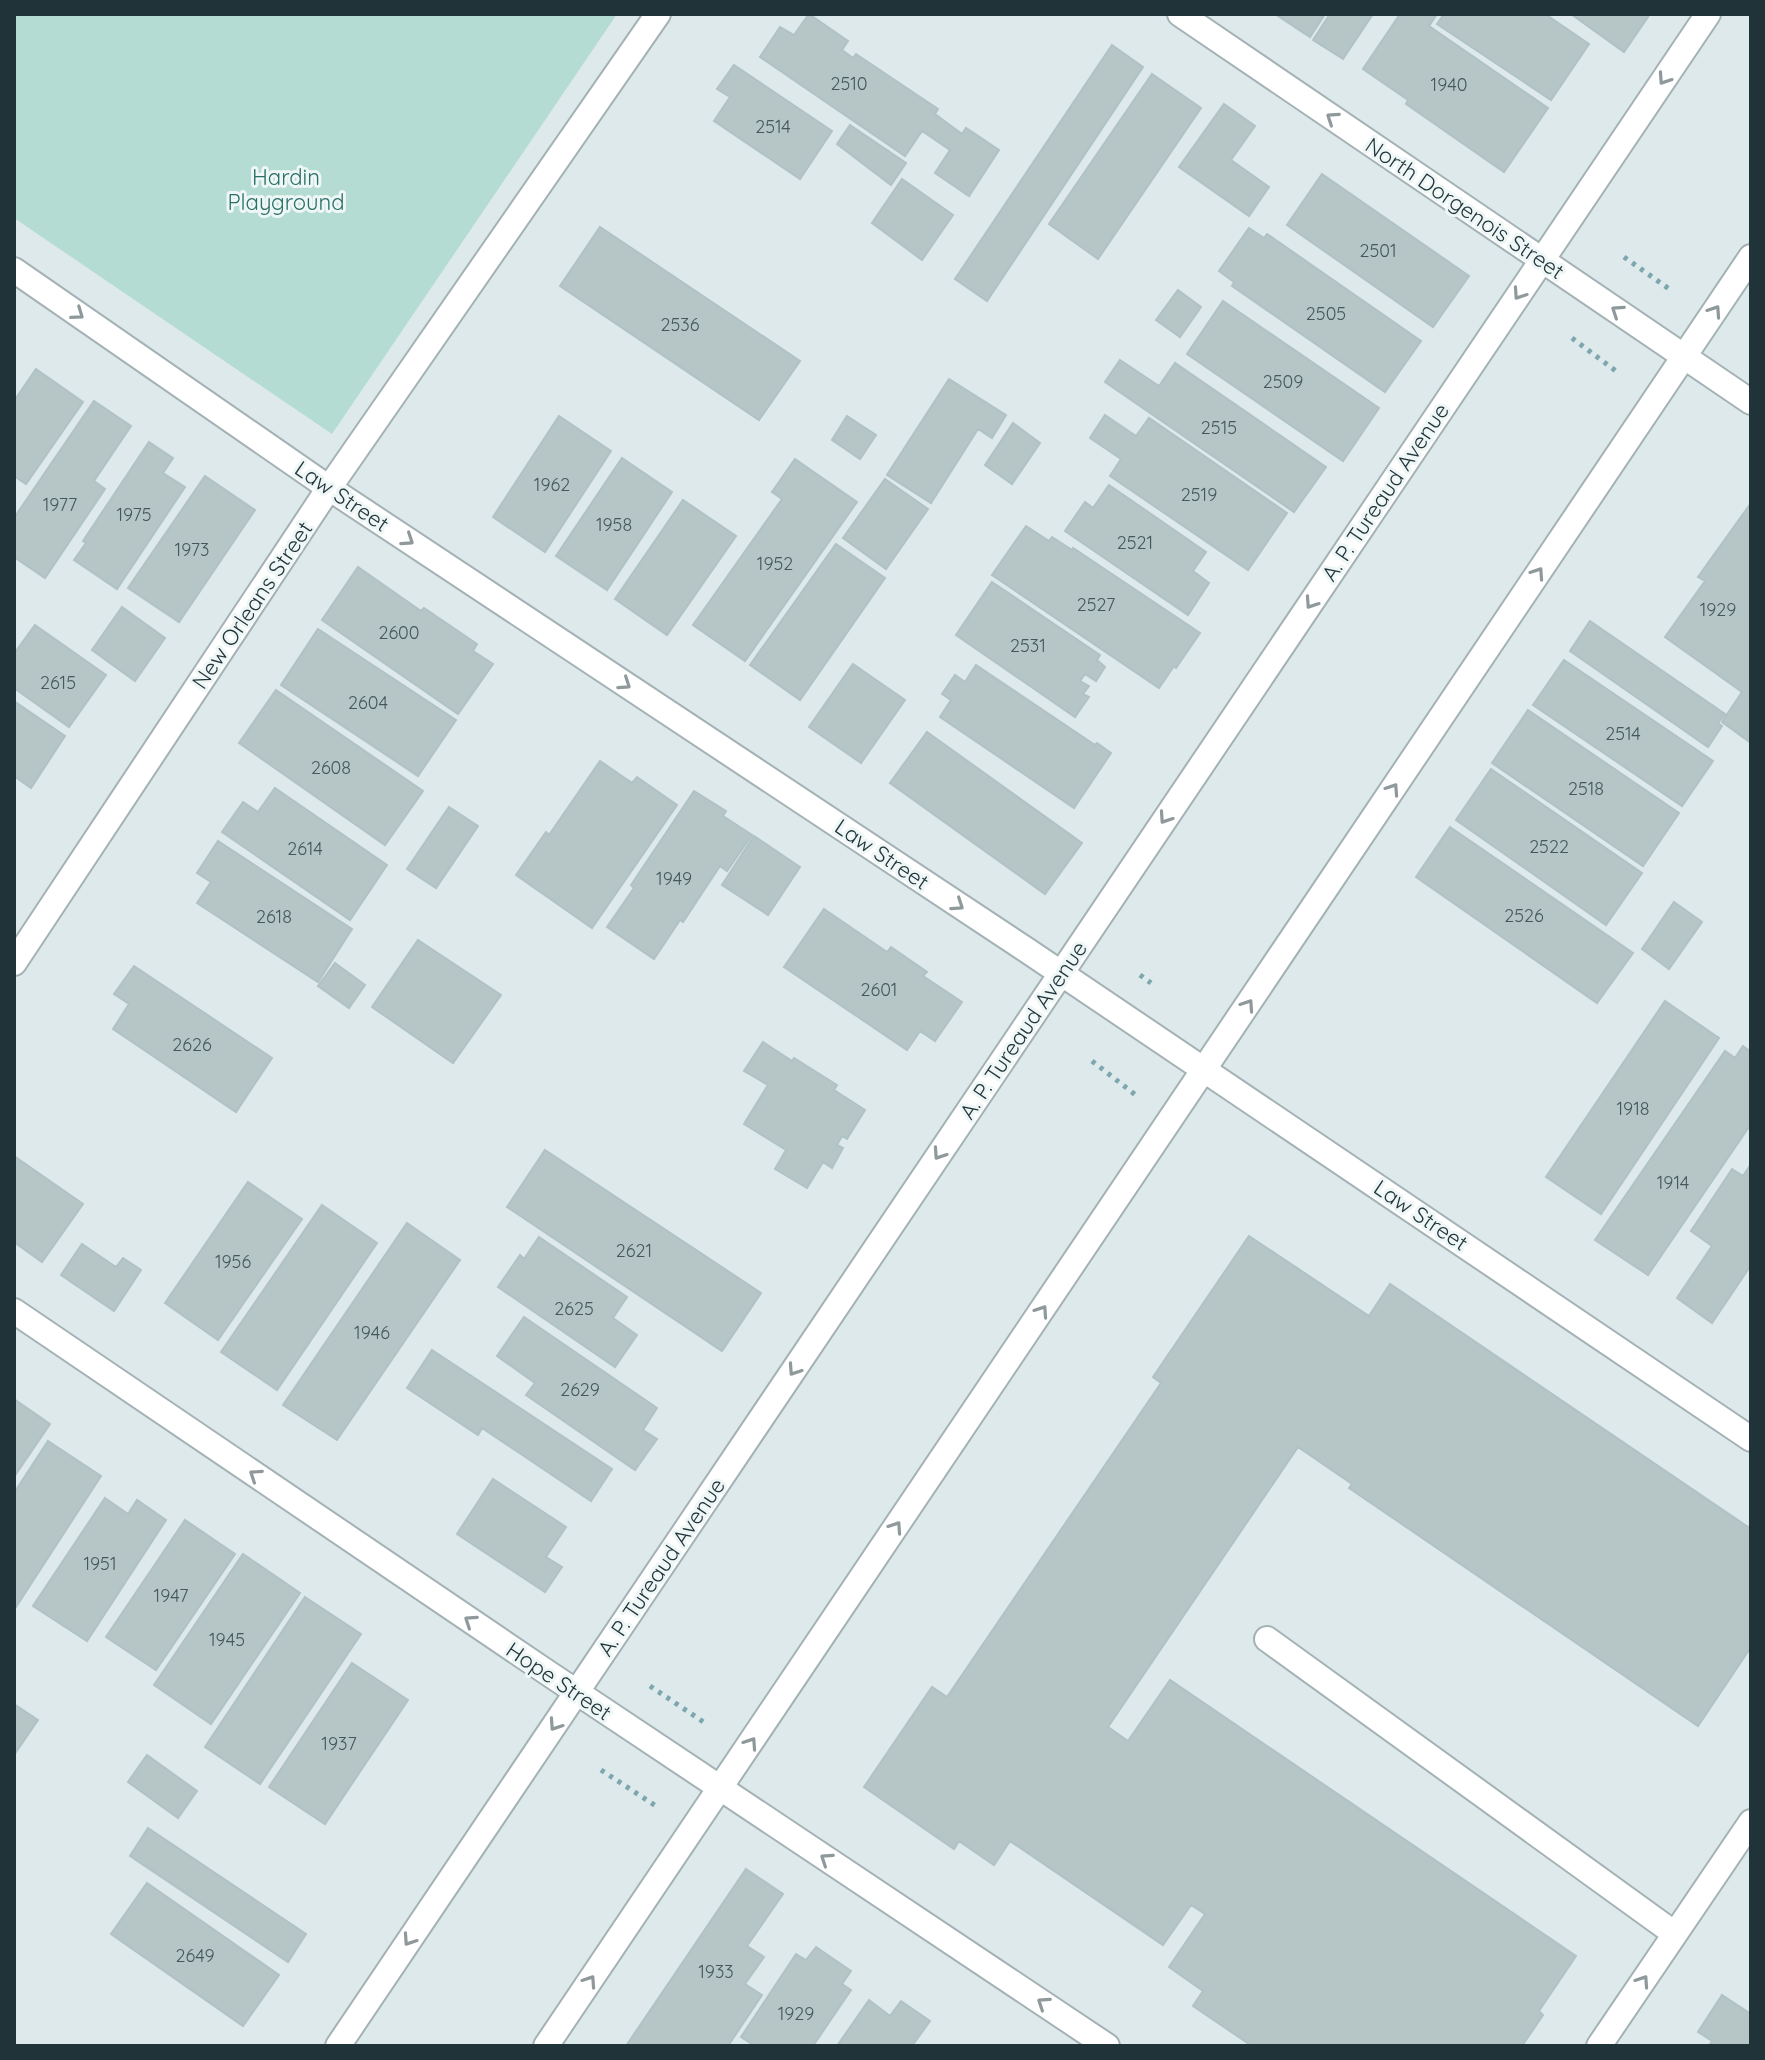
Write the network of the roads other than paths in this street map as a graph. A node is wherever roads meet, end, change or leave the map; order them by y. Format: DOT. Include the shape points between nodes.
graph roads {
  1 [pos="658,14"];
  2 [pos="1180,14"];
  3 [pos="1708,14"];
  4 [pos="1751,257"];
  5 [pos="1542,260"];
  6 [pos="14,270"];
  7 [pos="1685,356"];
  8 [pos="1751,402"];
  9 [pos="329,488"];
  10 [pos="14,963"];
  11 [pos="1061,973"];
  12 [pos="1205,1069"];
  13 [pos="14,1311"];
  14 [pos="1751,1439"];
  15 [pos="1267,1639"];
  16 [pos="577,1692"];
  17 [pos="720,1788"];
  18 [pos="1751,1822"];
  19 [pos="1675,1934"];
  20 [pos="338,2046"];
  21 [pos="546,2046"];
  22 [pos="1107,2046"];
  23 [pos="1599,2046"];
  1 -- 9 [label="street, New Orleans Street"];
  5 -- 2 [label="street, North Dorgenois Street, one-way"];
  3 -- 5 [label="street, A. P. Tureaud Avenue, one-way"];
  7 -- 4 [label="street, one-way"];
  7 -- 5 [label="street, North Dorgenois Street, one-way"];
  5 -- 11 [label="street, A. P. Tureaud Avenue, one-way"];
  6 -- 9 [label="street, Law Street, one-way"];
  7 -- 8 [label="street, North Dorgenois Street"];
  12 -- 7 [label="street, one-way"];
  9 -- 10 [label="street, New Orleans Street"];
  9 -- 11 [label="street, Law Street, one-way"];
  11 -- 12 [label="street, Law Street"];
  11 -- 16 [label="street, A. P. Tureaud Avenue, one-way"];
  12 -- 14 [label="street, Law Street"];
  17 -- 12 [label="street, one-way"];
  16 -- 13 [label="street, Hope Street, one-way"];
  15 -- 19 [label="street"];
  16 -- 17 [label="street, Hope Street"];
  16 -- 20 [label="street, A. P. Tureaud Avenue, one-way"];
  21 -- 17 [label="street, one-way"];
  22 -- 17 [label="street, Hope Street, one-way"];
  18 -- 19 [label="street"];
  23 -- 19 [label="street, one-way"];
}
